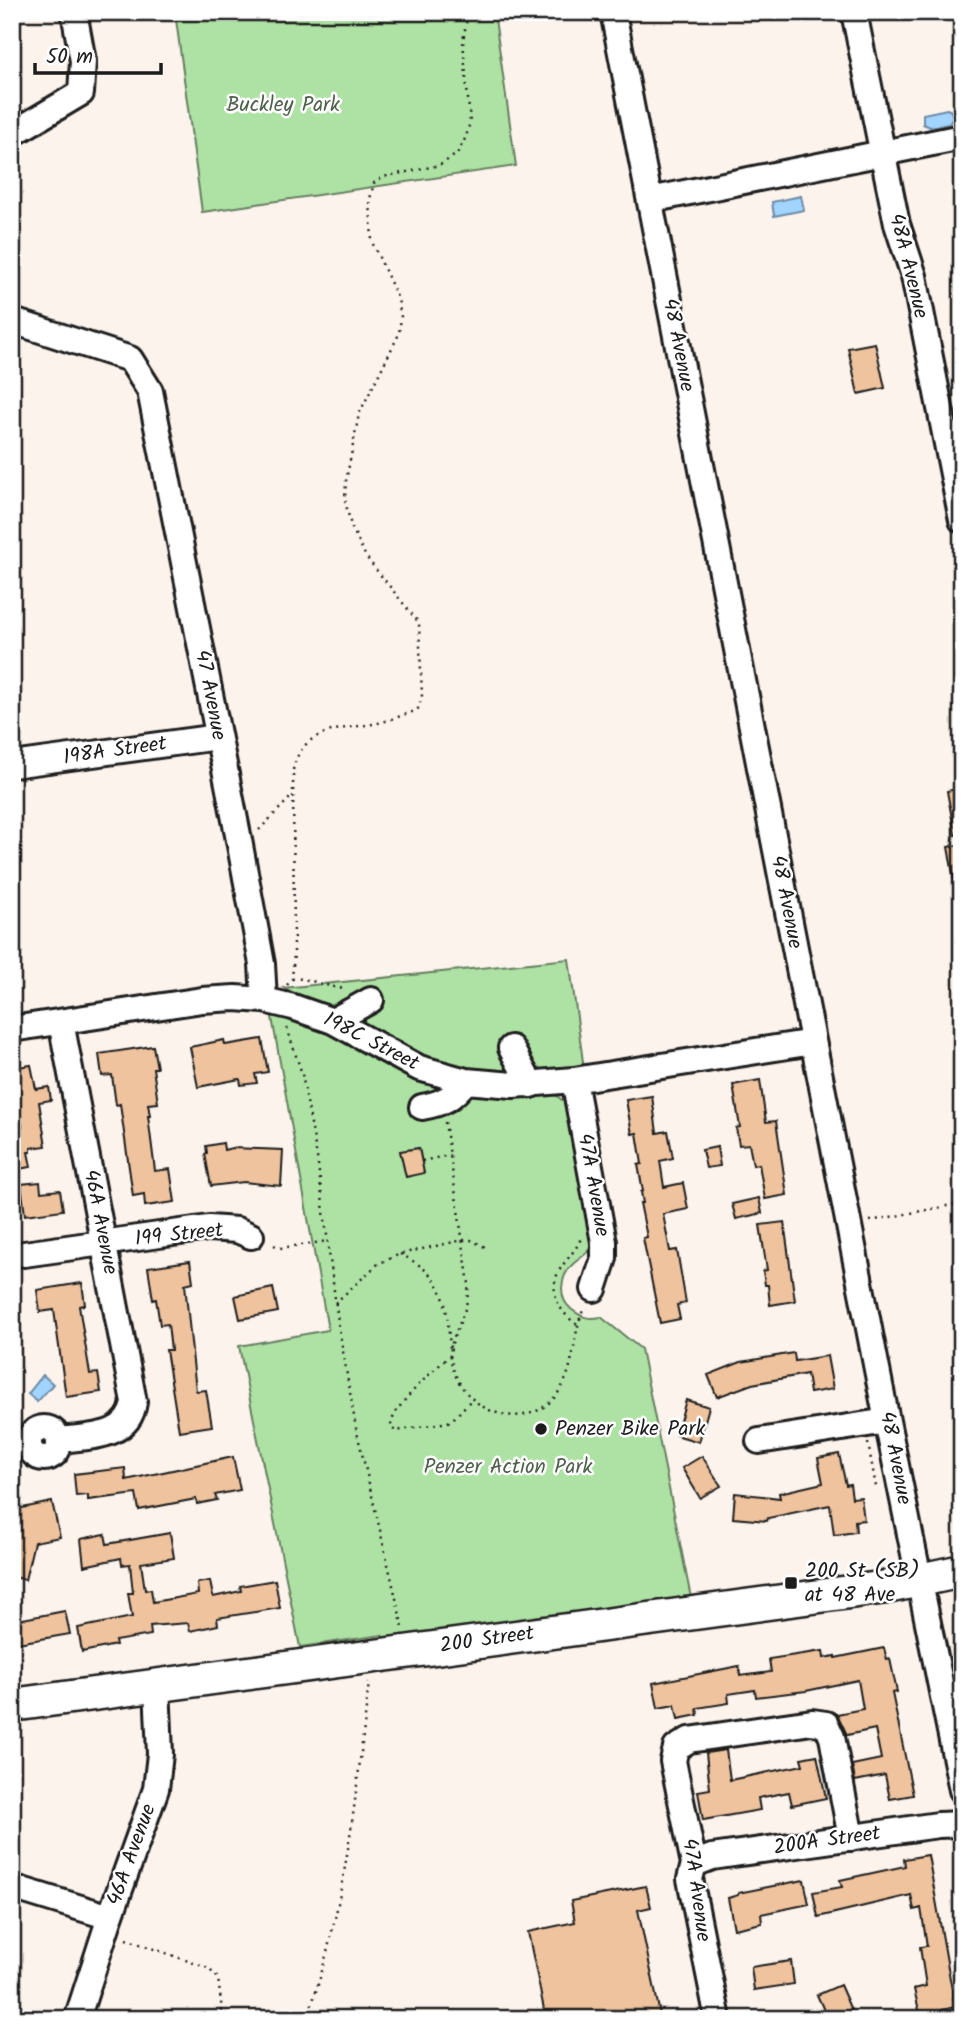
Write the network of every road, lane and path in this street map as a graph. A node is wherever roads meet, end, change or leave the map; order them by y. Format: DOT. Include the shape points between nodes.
graph roads {
  1 [pos="74,12"];
  2 [pos="468,12"];
  3 [pos="613,12"];
  4 [pos="854,12"];
  5 [pos="12,134"];
  6 [pos="962,137"];
  7 [pos="882,152"];
  8 [pos="650,200"];
  9 [pos="12,324"];
  10 [pos="962,520"];
  11 [pos="218,737"];
  12 [pos="12,765"];
  13 [pos="294,793"];
  14 [pos="257,832"];
  15 [pos="292,979"];
  16 [pos="347,989"];
  17 [pos="274,995"];
  18 [pos="371,1000"];
  19 [pos="61,1021"];
  20 [pos="333,1021"];
  21 [pos="287,1028"];
  22 [pos="12,1029"];
  23 [pos="813,1042"];
  24 [pos="511,1048"];
  25 [pos="574,1080"];
  26 [pos="467,1081"];
  27 [pos="531,1085"];
  28 [pos="433,1111"];
  29 [pos="450,1155"];
  30 [pos="422,1161"];
  31 [pos="962,1203"];
  32 [pos="859,1223"];
  33 [pos="251,1236"];
  34 [pos="581,1237"];
  35 [pos="463,1240"];
  36 [pos="328,1241"];
  37 [pos="104,1244"];
  38 [pos="274,1245"];
  39 [pos="489,1249"];
  40 [pos="400,1254"];
  41 [pos="16,1256"];
  42 [pos="594,1289"];
  43 [pos="335,1304"];
  44 [pos="580,1317"];
  45 [pos="577,1324"];
  46 [pos="450,1348"];
  47 [pos="450,1354"];
  48 [pos="471,1400"];
  49 [pos="887,1422"];
  50 [pos="59,1440"];
  51 [pos="867,1440"];
  52 [pos="759,1441"];
  53 [pos="876,1487"];
  54 [pos="962,1571"];
  55 [pos="920,1579"];
  56 [pos="404,1635"];
  57 [pos="368,1685"];
  58 [pos="157,1686"];
  59 [pos="12,1705"];
  60 [pos="962,1790"];
  61 [pos="962,1824"];
  62 [pos="850,1838"];
  63 [pos="694,1864"];
  64 [pos="12,1888"];
  65 [pos="110,1917"];
  66 [pos="126,1939"];
  67 [pos="77,2019"];
  68 [pos="223,2019"];
  69 [pos="307,2019"];
  70 [pos="718,2019"];
  1 -- 5 [label="street" via="83,61 81,93"];
  2 -- 13 [label="path" via="463,41 470,122 457,154 440,164 374,183 372,243 398,299 401,317 399,334 359,414 346,481 351,526 366,557 419,624 422,695 419,708 379,723 332,729 318,736 296,759"];
  3 -- 8 [label="street, 48 Avenue"];
  4 -- 7 [label="street, 48A Avenue"];
  6 -- 7 [label="street"];
  7 -- 8 [label="street"];
  7 -- 10 [label="street, 48A Avenue" via="914,276"];
  8 -- 23 [label="street, 48 Avenue"];
  9 -- 11 [label="street, 47 Avenue" via="131,359 150,391"];
  11 -- 12 [label="street, 198A Street"];
  11 -- 17 [label="street, 47 Avenue" via="262,964"];
  13 -- 14 [label="path"];
  13 -- 15 [label="path"];
  15 -- 16 [label="path"];
  15 -- 17 [label="path"];
  17 -- 19 [label="street, 198C Street" via="220,998"];
  17 -- 20 [label="street, 198C Street"];
  18 -- 20 [label="street"];
  19 -- 22 [label="street, 198C Street"];
  19 -- 37 [label="street, 46A Avenue"];
  20 -- 26 [label="street, 198C Street" via="419,1068"];
  21 -- 36 [label="path" via="302,1074"];
  23 -- 25 [label="street, 198C Street"];
  23 -- 49 [label="street, 48 Avenue"];
  24 -- 27 [label="street"];
  25 -- 27 [label="street, 198C Street"];
  25 -- 42 [label="street, 47A Avenue" via="604,1242"];
  26 -- 27 [label="street, 198C Street"];
  26 -- 28 [label="street"];
  28 -- 29 [label="path"];
  29 -- 30 [label="path"];
  29 -- 35 [label="path"];
  31 -- 32 [label="path"];
  33 -- 37 [label="street, 199 Street" via="209,1228"];
  34 -- 45 [label="path" via="557,1275 555,1290 564,1316"];
  35 -- 39 [label="path"];
  35 -- 40 [label="path"];
  35 -- 46 [label="path" via="470,1284"];
  36 -- 38 [label="path"];
  36 -- 43 [label="path"];
  37 -- 41 [label="street, 199 Street"];
  37 -- 50 [label="street, 46A Avenue" via="133,1393 132,1411 128,1421 108,1434"];
  40 -- 43 [label="path" via="378,1264"];
  40 -- 46 [label="path" via="437,1281 443,1293"];
  43 -- 56 [label="path" via="356,1428"];
  44 -- 45 [label="path"];
  45 -- 48 [label="path" via="572,1362 561,1389 549,1403 507,1415 487,1411"];
  46 -- 47 [label="path"];
  47 -- 48 [label="path"];
  47 -- 48 [label="path" via="403,1402 391,1428 396,1431 448,1422"];
  49 -- 52 [label="street"];
  49 -- 55 [label="street, 48 Avenue"];
  51 -- 53 [label="path"];
  54 -- 55 [label="main road, 200 Street"];
  55 -- 58 [label="main road, 200 Street"];
  55 -- 60 [label="street, 48 Avenue"];
  57 -- 69 [label="path" via="352,1836 324,1967"];
  58 -- 59 [label="main road, 200 Street"];
  58 -- 65 [label="street, 46A Avenue" via="160,1754 156,1790"];
  61 -- 62 [label="street, 200A Street"];
  62 -- 63 [label="street, 200A Street" via="712,1857"];
  62 -- 63 [label="street, 47A Avenue" via="826,1724 812,1722 690,1740 676,1748 673,1761"];
  63 -- 70 [label="street, 47A Avenue" via="690,1879"];
  64 -- 65 [label="street"];
  65 -- 67 [label="street, 46A Avenue"];
  66 -- 68 [label="path" via="208,1968 218,1978"];
}
